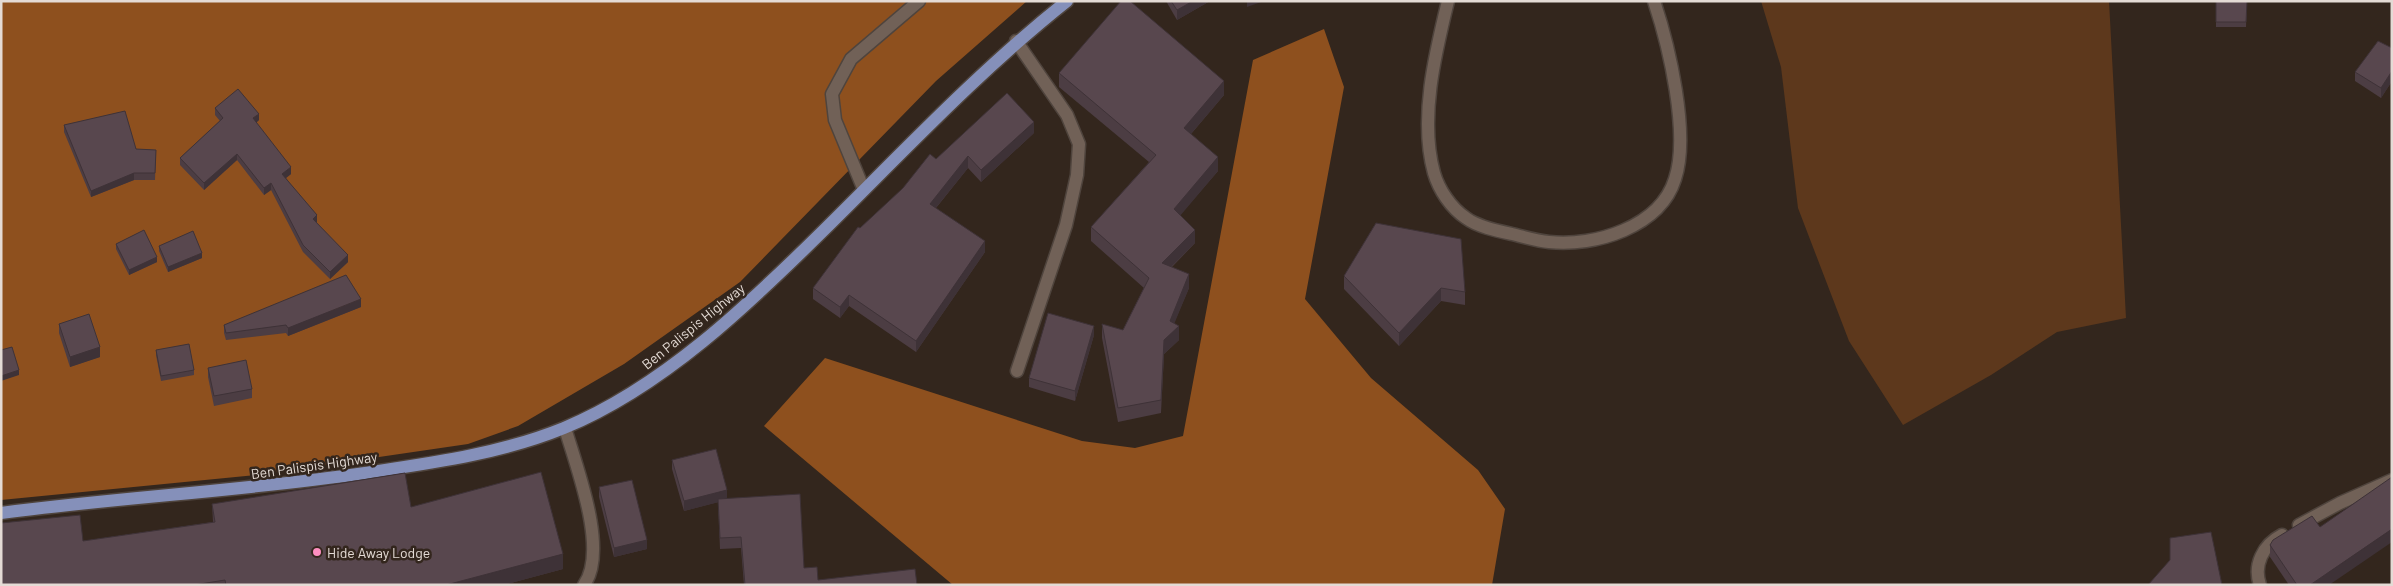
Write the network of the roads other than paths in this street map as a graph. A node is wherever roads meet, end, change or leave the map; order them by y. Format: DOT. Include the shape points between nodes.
graph roads {
  1 [pos="919,1"];
  2 [pos="1068,1"];
  3 [pos="1448,1"];
  4 [pos="1654,1"];
  5 [pos="1016,42"];
  6 [pos="864,190"];
  7 [pos="1017,371"];
  8 [pos="565,428"];
  9 [pos="2392,480"];
  10 [pos="1,513"];
  11 [pos="584,585"];
  12 [pos="2260,585"];
  1 -- 6 [label="street" via="851,59 832,94 835,120"];
  2 -- 5 [label="main road, Ben Palispis Highway"];
  3 -- 4 [label="street" via="1434,59 1430,104 1428,131 1434,173 1446,199 1467,219 1495,230 1550,242 1597,239 1634,227 1661,207 1675,180 1680,147 1675,90 1667,40"];
  5 -- 6 [label="main road, Ben Palispis Highway"];
  5 -- 7 [label="street" via="1067,115 1079,144 1077,175 1066,225"];
  6 -- 8 [label="main road, Ben Palispis Highway" via="729,321 646,384"];
  8 -- 10 [label="main road, Ben Palispis Highway" via="507,447 447,461 275,486"];
  8 -- 11 [label="street" via="593,540 593,562"];
  9 -- 12 [label="street" via="2276,538 2264,550 2258,564"];
}
